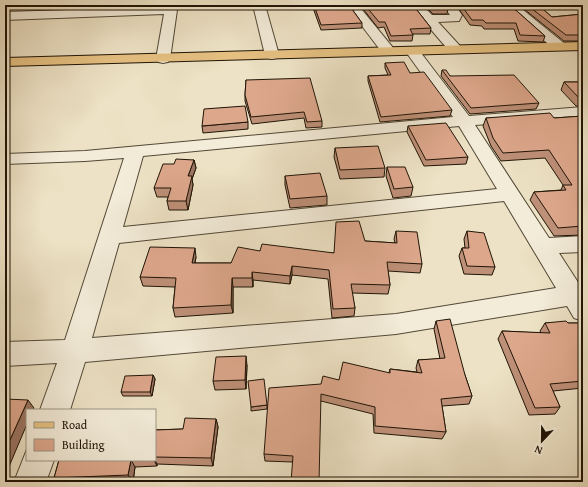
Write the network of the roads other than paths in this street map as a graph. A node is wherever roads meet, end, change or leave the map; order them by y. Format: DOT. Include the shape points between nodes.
graph roads {
  1 [pos="259,5"];
  2 [pos="352,5"];
  3 [pos="416,5"];
  4 [pos="449,5"];
  5 [pos="510,5"];
  6 [pos="171,7"];
  7 [pos="5,16"];
  8 [pos="429,19"];
  9 [pos="583,46"];
  10 [pos="560,47"];
  11 [pos="456,50"];
  12 [pos="389,52"];
  13 [pos="412,52"];
  14 [pos="272,55"];
  15 [pos="163,58"];
  16 [pos="5,62"];
  17 [pos="583,112"];
  18 [pos="464,121"];
  19 [pos="135,152"];
  20 [pos="5,159"];
  21 [pos="510,194"];
  22 [pos="110,236"];
  23 [pos="583,244"];
  24 [pos="542,246"];
  25 [pos="578,303"];
  26 [pos="75,351"];
  27 [pos="5,354"];
  28 [pos="55,409"];
  29 [pos="38,461"];
  30 [pos="30,482"];
  1 -- 14 [label="street"];
  2 -- 12 [label="street"];
  3 -- 8 [label="street"];
  4 -- 8 [label="street" via="456,18"];
  5 -- 10 [label="street"];
  6 -- 7 [label="street"];
  6 -- 15 [label="street"];
  8 -- 11 [label="street"];
  9 -- 10 [label="main road"];
  10 -- 11 [label="main road"];
  11 -- 13 [label="main road"];
  12 -- 13 [label="main road"];
  12 -- 14 [label="main road"];
  13 -- 18 [label="street"];
  14 -- 15 [label="main road"];
  15 -- 16 [label="main road"];
  17 -- 18 [label="street"];
  18 -- 19 [label="street"];
  18 -- 21 [label="street"];
  19 -- 20 [label="street"];
  19 -- 22 [label="street"];
  21 -- 22 [label="street"];
  21 -- 24 [label="street"];
  22 -- 26 [label="street"];
  23 -- 24 [label="street"];
  24 -- 25 [label="street"];
  25 -- 26 [label="street" via="396,324"];
  26 -- 27 [label="street"];
  26 -- 28 [label="street"];
  29 -- 30 [label="street"];
}
